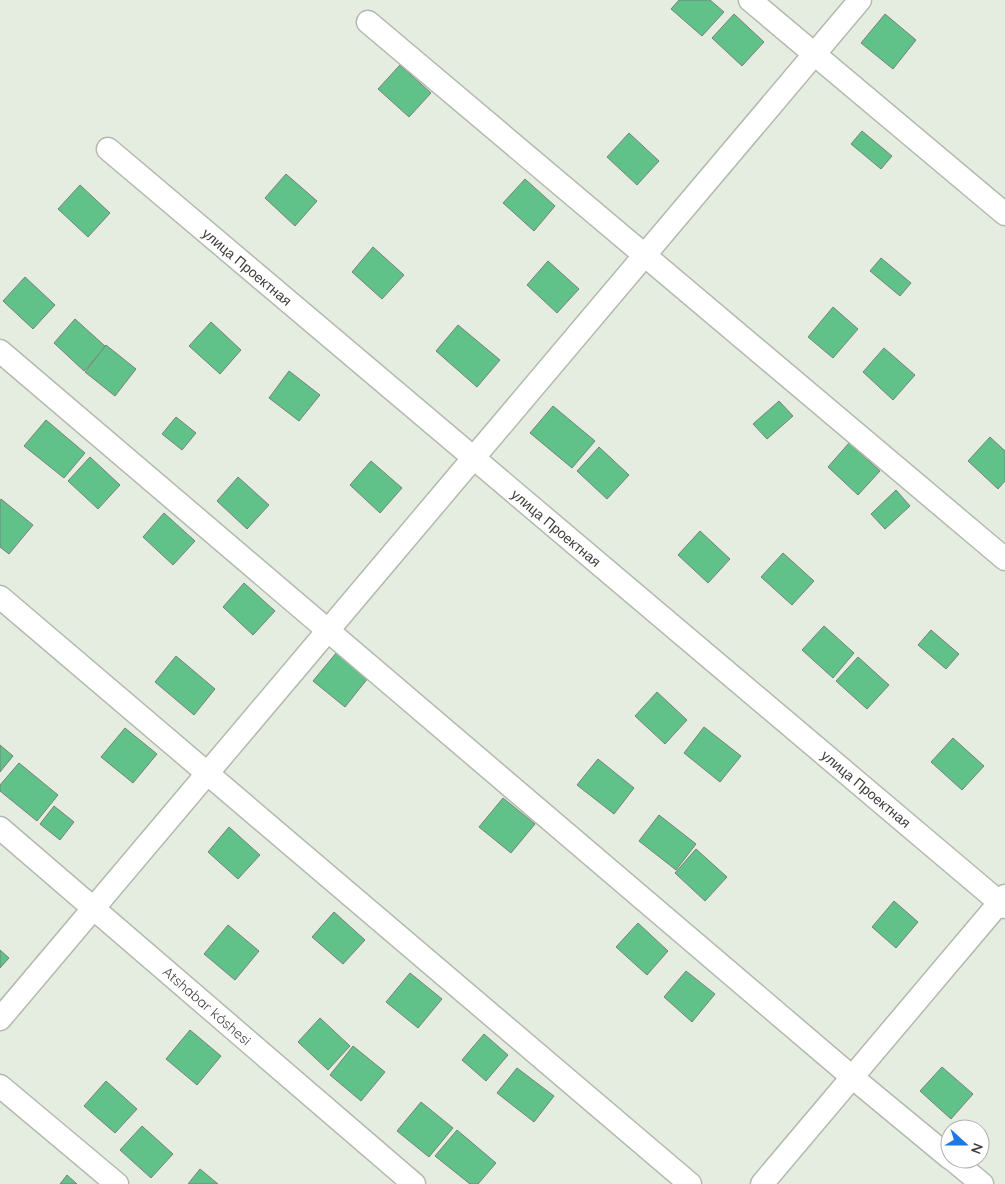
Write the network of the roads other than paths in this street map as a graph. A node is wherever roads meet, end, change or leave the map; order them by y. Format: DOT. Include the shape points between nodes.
graph roads {
  1 [pos="750,0"];
  2 [pos="860,0"];
  3 [pos="368,22"];
  4 [pos="814,54"];
  5 [pos="108,149"];
  6 [pos="1005,214"];
  7 [pos="644,256"];
  8 [pos="0,351"];
  9 [pos="474,458"];
  10 [pos="1005,559"];
  11 [pos="0,597"];
  12 [pos="328,630"];
  13 [pos="207,774"];
  14 [pos="0,828"];
  15 [pos="1003,902"];
  16 [pos="93,908"];
  17 [pos="0,1019"];
  18 [pos="852,1076"];
  19 [pos="0,1086"];
  20 [pos="940,1149"];
  21 [pos="964,1169"];
  22 [pos="117,1184"];
  23 [pos="414,1184"];
  24 [pos="690,1184"];
  25 [pos="762,1184"];
  26 [pos="982,1184"];
  1 -- 4 [label="street"];
  2 -- 4 [label="street"];
  3 -- 7 [label="street"];
  4 -- 6 [label="street"];
  4 -- 7 [label="street"];
  5 -- 9 [label="street, улица Проектная"];
  7 -- 9 [label="street"];
  7 -- 10 [label="street"];
  8 -- 12 [label="street"];
  9 -- 12 [label="street"];
  9 -- 15 [label="street, улица Проектная"];
  11 -- 13 [label="street"];
  12 -- 13 [label="street"];
  12 -- 18 [label="street"];
  13 -- 16 [label="street"];
  13 -- 24 [label="street"];
  14 -- 16 [label="street, Atshabar kóshesi"];
  15 -- 18 [label="street"];
  16 -- 17 [label="street"];
  16 -- 23 [label="street, Atshabar kóshesi"];
  18 -- 20 [label="street"];
  18 -- 25 [label="street"];
  19 -- 22 [label="street"];
  21 -- 26 [label="street"];
}
